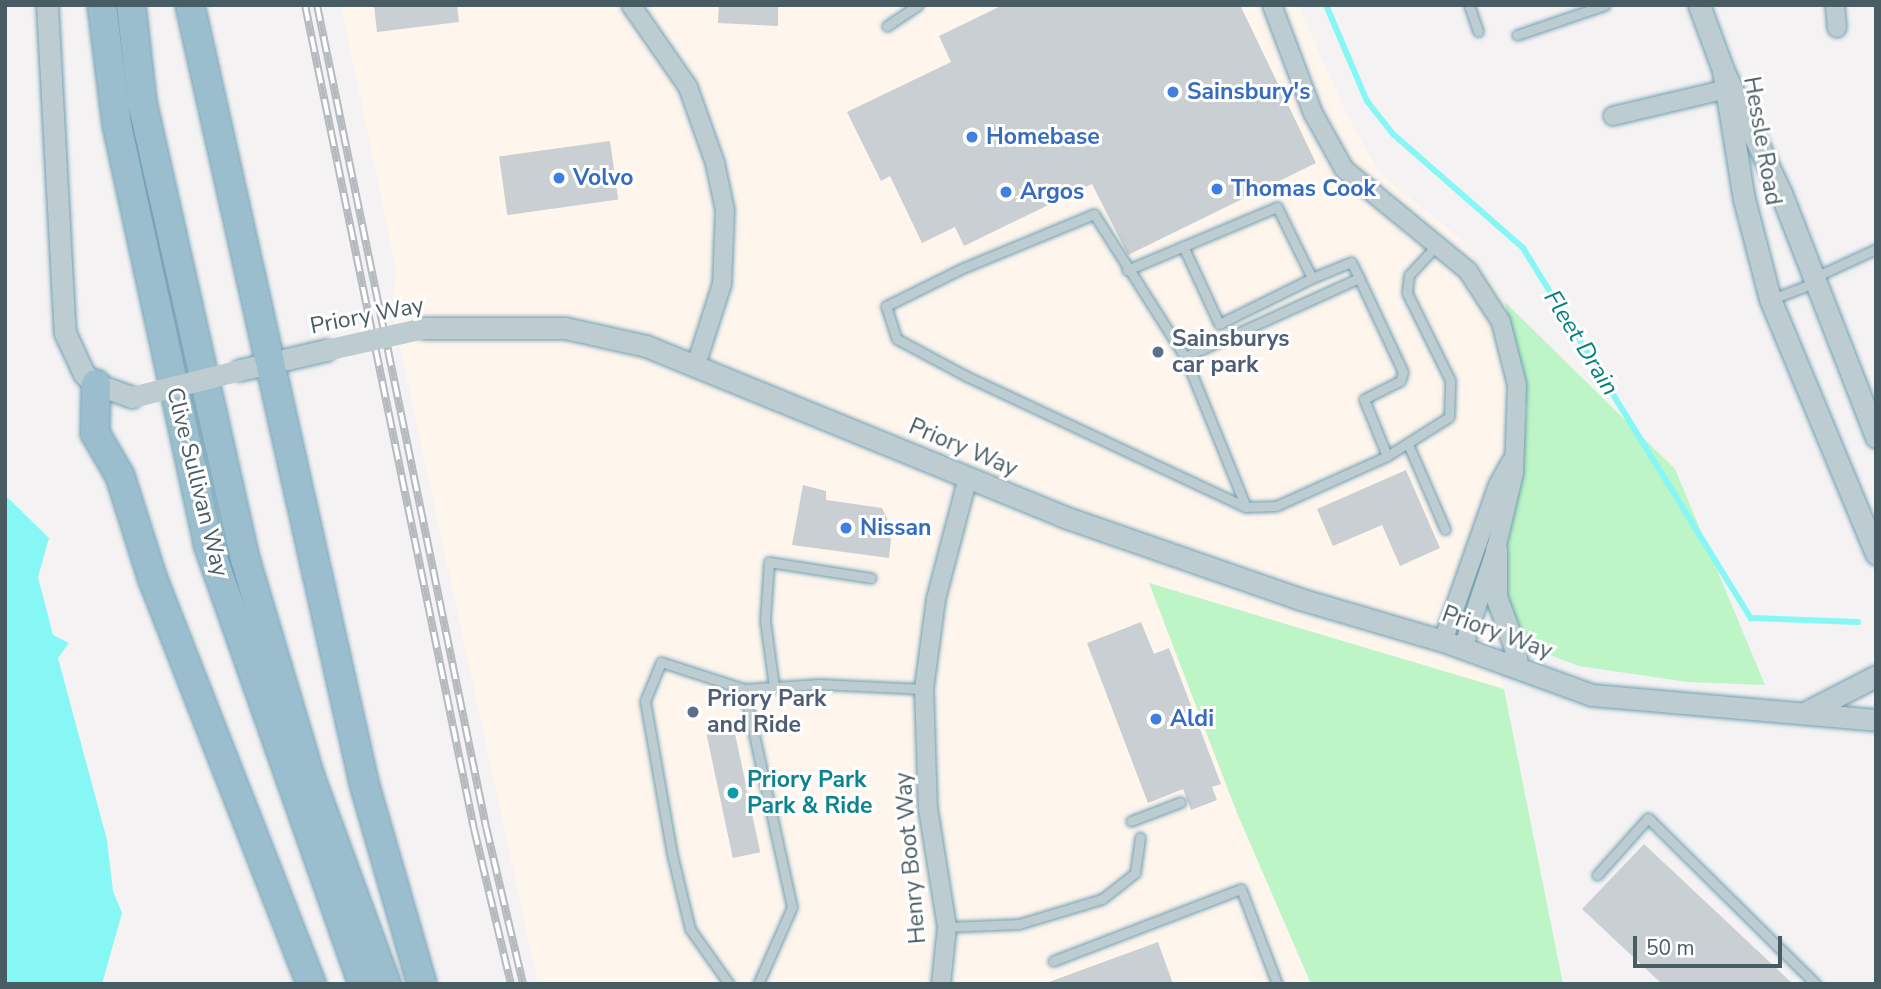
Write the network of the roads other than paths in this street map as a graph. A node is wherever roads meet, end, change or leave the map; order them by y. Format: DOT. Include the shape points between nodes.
graph roads {
  1 [pos="47,5"];
  2 [pos="102,5"];
  3 [pos="131,5"];
  4 [pos="190,5"];
  5 [pos="631,5"];
  6 [pos="918,5"];
  7 [pos="1272,5"];
  8 [pos="1469,5"];
  9 [pos="1605,5"];
  10 [pos="1699,5"];
  11 [pos="1835,5"];
  12 [pos="887,26"];
  13 [pos="1838,27"];
  14 [pos="1478,32"];
  15 [pos="1517,35"];
  16 [pos="1723,80"];
  17 [pos="1613,116"];
  18 [pos="1438,243"];
  19 [pos="1183,246"];
  20 [pos="1876,249"];
  21 [pos="1127,271"];
  22 [pos="1311,278"];
  23 [pos="1359,278"];
  24 [pos="1815,280"];
  25 [pos="1770,299"];
  26 [pos="1185,357"];
  27 [pos="270,363"];
  28 [pos="696,365"];
  29 [pos="96,384"];
  30 [pos="1874,429"];
  31 [pos="1408,444"];
  32 [pos="1387,456"];
  33 [pos="1511,462"];
  34 [pos="967,481"];
  35 [pos="1245,507"];
  36 [pos="1445,529"];
  37 [pos="1496,549"];
  38 [pos="1876,554"];
  39 [pos="871,578"];
  40 [pos="1453,645"];
  41 [pos="1517,667"];
  42 [pos="1876,676"];
  43 [pos="774,687"];
  44 [pos="744,689"];
  45 [pos="924,689"];
  46 [pos="1808,711"];
  47 [pos="1876,720"];
  48 [pos="1181,802"];
  49 [pos="1131,821"];
  50 [pos="1140,837"];
  51 [pos="1597,875"];
  52 [pos="947,928"];
  53 [pos="1052,961"];
  54 [pos="312,984"];
  55 [pos="363,984"];
  56 [pos="386,984"];
  57 [pos="422,984"];
  58 [pos="729,984"];
  59 [pos="758,984"];
  60 [pos="941,984"];
  61 [pos="1277,984"];
  62 [pos="1816,984"];
  1 -- 29 [label="street" via="65,333 74,356"];
  2 -- 55 [label="highway, Clive Sullivan Way" via="117,125 208,544"];
  3 -- 56 [label="highway, Clive Sullivan Way" via="142,102 245,559 310,777"];
  4 -- 27 [label="highway"];
  5 -- 28 [label="street" via="688,87 715,163 725,210 722,284"];
  6 -- 12 [label="lane"];
  7 -- 18 [label="street" via="1313,113 1344,169"];
  8 -- 14 [label="lane"];
  9 -- 15 [label="lane"];
  10 -- 16 [label="street"];
  11 -- 13 [label="street"];
  16 -- 17 [label="street"];
  16 -- 24 [label="street, Hessle Road" via="1781,193"];
  16 -- 25 [label="street, Hessle Road" via="1744,199"];
  18 -- 31 [label="lane" via="1417,262 1409,275 1407,293 1450,380 1453,401 1449,417"];
  18 -- 33 [label="street" via="1468,271 1502,322 1517,385"];
  19 -- 21 [label="lane"];
  19 -- 22 [label="lane" via="1277,207"];
  19 -- 22 [label="lane" via="1219,324"];
  20 -- 24 [label="lane"];
  21 -- 26 [label="lane"];
  21 -- 35 [label="lane" via="1094,214 962,268 886,306 897,339"];
  22 -- 23 [label="lane" via="1343,262 1351,262"];
  23 -- 26 [label="lane"];
  23 -- 32 [label="lane" via="1403,372 1400,382 1364,399"];
  24 -- 25 [label="lane"];
  24 -- 30 [label="street, Hessle Road"];
  25 -- 38 [label="street, Hessle Road"];
  26 -- 35 [label="lane"];
  27 -- 28 [label="street, Priory Way, bridge" via="424,328 565,328 646,346"];
  27 -- 29 [label="street, Priory Way, bridge" via="132,397"];
  27 -- 57 [label="highway" via="364,783"];
  28 -- 34 [label="street, Priory Way"];
  29 -- 54 [label="highway" via="95,433 120,476 153,580"];
  31 -- 32 [label="lane"];
  31 -- 36 [label="lane"];
  32 -- 35 [label="lane" via="1276,506"];
  33 -- 37 [label="street" via="1513,480"];
  33 -- 40 [label="street" via="1498,485"];
  34 -- 40 [label="street, Priory Way" via="1300,599"];
  34 -- 45 [label="street, Henry Boot Way" via="936,599"];
  37 -- 40 [label="street"];
  37 -- 41 [label="street" via="1496,596 1516,648"];
  39 -- 43 [label="lane" via="769,562 765,620"];
  40 -- 41 [label="street, Priory Way"];
  41 -- 46 [label="street, Priory Way" via="1592,695"];
  42 -- 46 [label="street"];
  43 -- 44 [label="lane"];
  43 -- 45 [label="lane" via="819,684"];
  44 -- 58 [label="lane" via="661,662 645,701 690,929"];
  44 -- 59 [label="lane" via="792,907"];
  45 -- 52 [label="street, Henry Boot Way" via="928,809"];
  46 -- 47 [label="street, Priory Way"];
  48 -- 49 [label="lane"];
  50 -- 52 [label="lane" via="1135,873 1102,899 1020,924"];
  51 -- 62 [label="lane" via="1648,818"];
  52 -- 60 [label="street, Henry Boot Way"];
  53 -- 61 [label="lane" via="1241,889"];
}
